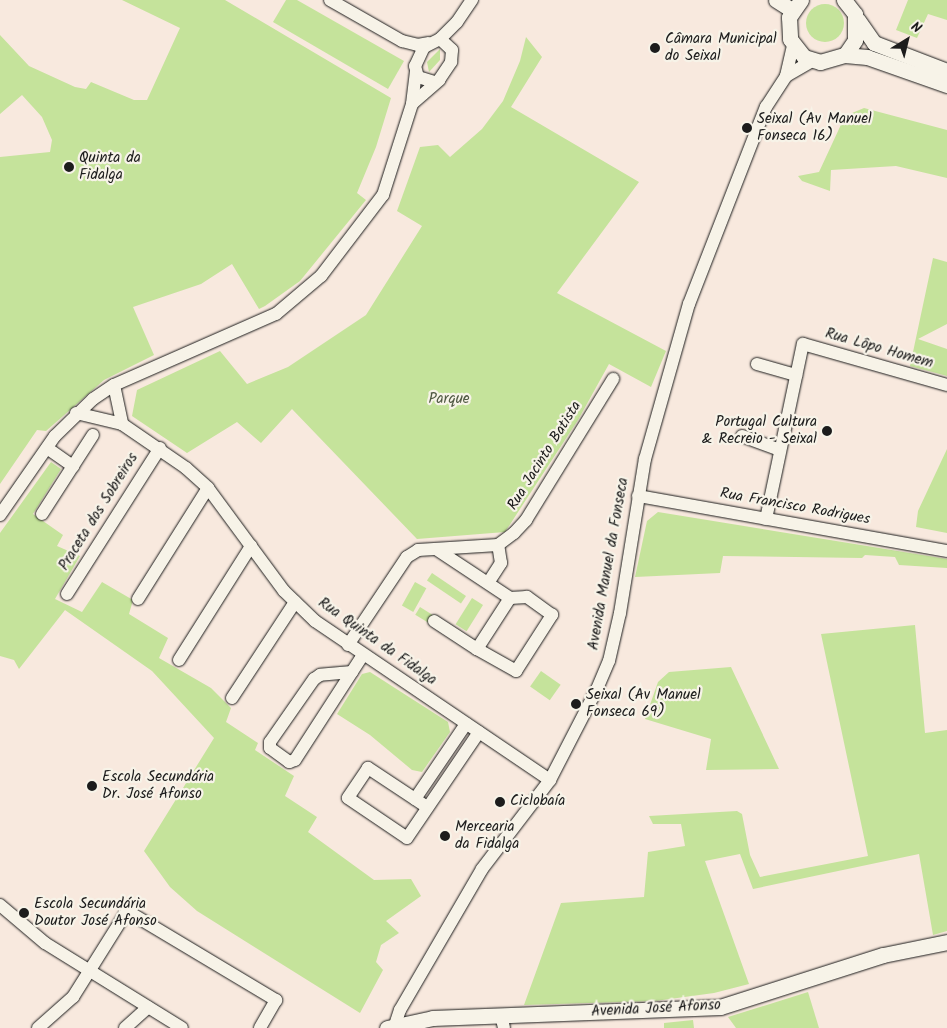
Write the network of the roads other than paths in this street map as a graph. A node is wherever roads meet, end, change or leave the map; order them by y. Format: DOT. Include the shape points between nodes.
graph roads {
  1 [pos="330,0"];
  2 [pos="472,0"];
  3 [pos="776,0"];
  4 [pos="844,0"];
  5 [pos="796,5"];
  6 [pos="855,14"];
  7 [pos="402,41"];
  8 [pos="439,42"];
  9 [pos="793,46"];
  10 [pos="844,55"];
  11 [pos="812,61"];
  12 [pos="416,66"];
  13 [pos="947,71"];
  14 [pos="786,76"];
  15 [pos="434,82"];
  16 [pos="947,85"];
  17 [pos="412,104"];
  18 [pos="757,364"];
  19 [pos="796,376"];
  20 [pos="614,379"];
  21 [pos="114,384"];
  22 [pos="947,385"];
  23 [pos="76,413"];
  24 [pos="122,424"];
  25 [pos="93,435"];
  26 [pos="742,436"];
  27 [pos="46,448"];
  28 [pos="160,448"];
  29 [pos="780,450"];
  30 [pos="73,466"];
  31 [pos="208,488"];
  32 [pos="638,496"];
  33 [pos="42,514"];
  34 [pos="0,515"];
  35 [pos="766,519"];
  36 [pos="498,545"];
  37 [pos="251,546"];
  38 [pos="436,549"];
  39 [pos="947,551"];
  40 [pos="488,583"];
  41 [pos="67,594"];
  42 [pos="510,598"];
  43 [pos="138,599"];
  44 [pos="295,602"];
  45 [pos="434,621"];
  46 [pos="348,645"];
  47 [pos="477,649"];
  48 [pos="363,655"];
  49 [pos="179,660"];
  50 [pos="352,672"];
  51 [pos="232,698"];
  52 [pos="466,724"];
  53 [pos="479,732"];
  54 [pos="550,780"];
  55 [pos="416,799"];
  56 [pos="427,807"];
  57 [pos="1,908"];
  58 [pos="947,942"];
  59 [pos="90,971"];
  60 [pos="148,1007"];
  61 [pos="503,1021"];
  62 [pos="391,1026"];
  63 [pos="38,1028"];
  64 [pos="125,1028"];
  65 [pos="182,1028"];
  66 [pos="260,1028"];
  1 -- 7 [label="street"];
  2 -- 8 [label="street"];
  3 -- 5 [label="main road"];
  4 -- 6 [label="main road"];
  5 -- 9 [label="main road" via="788,32"];
  6 -- 10 [label="main road" via="858,32"];
  6 -- 13 [label="main road" via="874,43"];
  7 -- 8 [label="street" via="418,45"];
  7 -- 12 [label="street"];
  8 -- 12 [label="street"];
  8 -- 15 [label="street" via="453,56 448,69"];
  9 -- 11 [label="main road"];
  9 -- 14 [label="street, Avenida Manuel da Fonseca"];
  10 -- 11 [label="main road" via="829,62"];
  10 -- 16 [label="main road" via="867,57"];
  11 -- 14 [label="street, Avenida Manuel da Fonseca"];
  12 -- 15 [label="street" via="422,81"];
  12 -- 17 [label="street"];
  14 -- 32 [label="street, Avenida Manuel da Fonseca" via="760,120 718,236 689,304 645,459"];
  15 -- 17 [label="street"];
  17 -- 21 [label="street" via="383,195 321,276 276,314"];
  18 -- 19 [label="street"];
  19 -- 22 [label="street, Rua Lôpo Homem" via="803,344"];
  19 -- 29 [label="street"];
  20 -- 36 [label="street, Rua Jacinto Batista" via="526,520"];
  21 -- 23 [label="street"];
  21 -- 24 [label="street"];
  23 -- 24 [label="street, Rua Quinta da Fidalga"];
  23 -- 27 [label="street"];
  24 -- 28 [label="street, Rua Quinta da Fidalga"];
  25 -- 30 [label="street"];
  26 -- 29 [label="street"];
  27 -- 30 [label="street"];
  27 -- 34 [label="street"];
  28 -- 31 [label="street, Rua Quinta da Fidalga"];
  28 -- 41 [label="street, Praceta dos Sobreiros"];
  29 -- 35 [label="street"];
  30 -- 33 [label="street"];
  31 -- 37 [label="street, Rua Quinta da Fidalga"];
  31 -- 43 [label="street"];
  32 -- 35 [label="street, Rua Francisco Rodrigues"];
  32 -- 54 [label="street, Avenida Manuel da Fonseca" via="628,570 609,661"];
  35 -- 39 [label="street, Rua Francisco Rodrigues"];
  36 -- 38 [label="street"];
  36 -- 40 [label="street" via="501,563"];
  37 -- 44 [label="street, Rua Quinta da Fidalga"];
  37 -- 49 [label="street"];
  38 -- 40 [label="street"];
  38 -- 46 [label="street" via="418,550 407,558"];
  40 -- 42 [label="street"];
  42 -- 47 [label="street"];
  42 -- 47 [label="street" via="527,597 550,612 552,618 516,671"];
  44 -- 46 [label="street, Rua Quinta da Fidalga"];
  44 -- 51 [label="street"];
  45 -- 47 [label="street"];
  46 -- 48 [label="street, Rua Quinta da Fidalga"];
  48 -- 50 [label="street"];
  48 -- 52 [label="street, Rua Quinta da Fidalga"];
  50 -- 50 [label="street" via="295,760 290,762 270,748 270,742 314,679 320,675"];
  52 -- 53 [label="street, Rua Quinta da Fidalga"];
  52 -- 55 [label="street"];
  53 -- 54 [label="street, Rua Quinta da Fidalga"];
  53 -- 56 [label="street"];
  54 -- 62 [label="street, Avenida Manuel da Fonseca" via="482,869"];
  55 -- 56 [label="street"];
  55 -- 56 [label="street" via="368,768 348,798 407,838"];
  57 -- 59 [label="street"];
  58 -- 61 [label="main road, Avenida José Afonso" via="883,956 720,1007"];
  59 -- 60 [label="street"];
  59 -- 63 [label="street" via="73,997"];
  59 -- 66 [label="street" via="127,911 276,1000"];
  60 -- 64 [label="street"];
  60 -- 65 [label="street"];
  61 -- 62 [label="main road, Avenida José Afonso" via="433,1018"];
}
